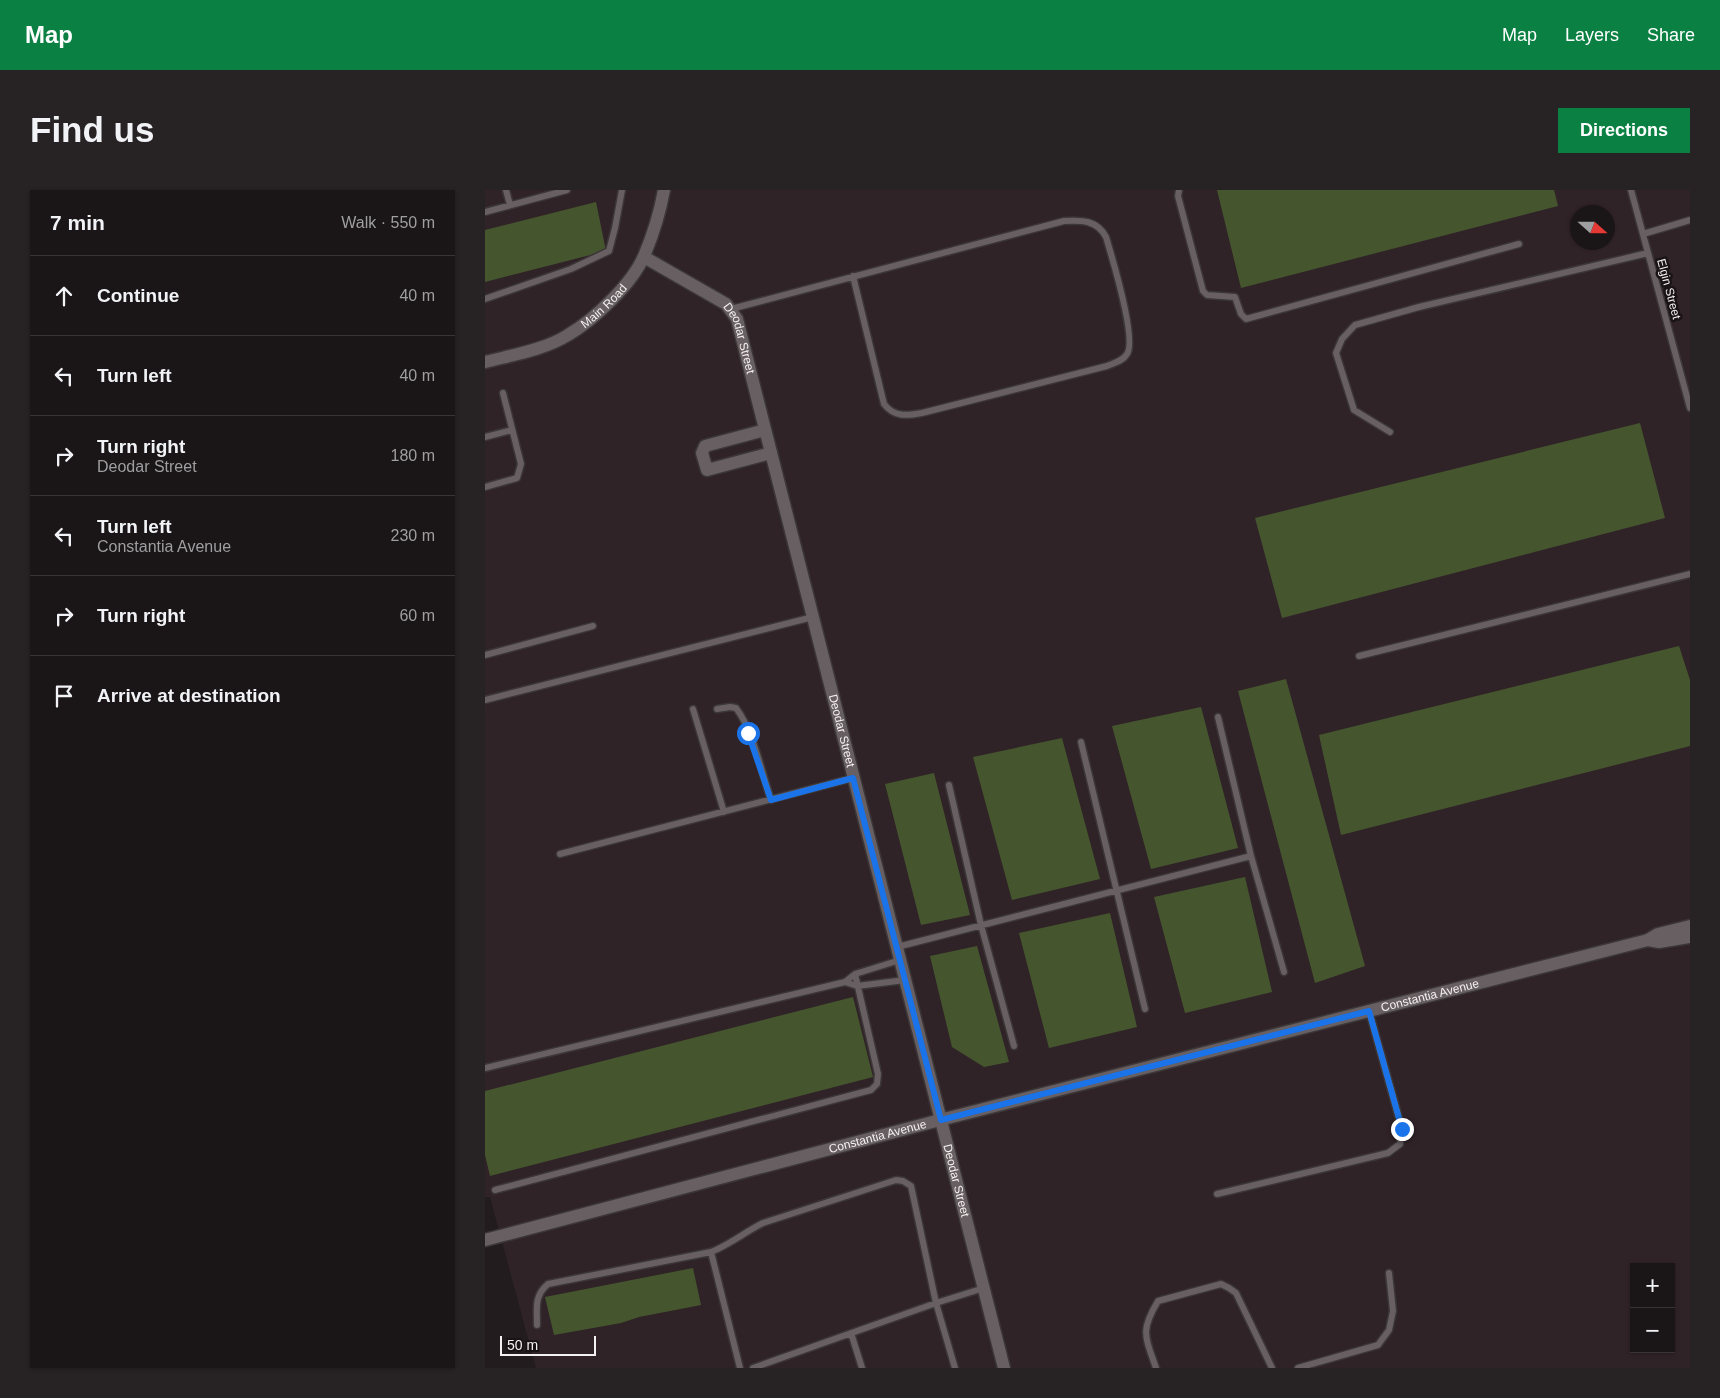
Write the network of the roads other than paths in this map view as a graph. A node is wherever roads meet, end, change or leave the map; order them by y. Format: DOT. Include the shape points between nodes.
graph roads {
  1 [pos="506,190"];
  2 [pos="567,190"];
  3 [pos="622,190"];
  4 [pos="663,190"];
  5 [pos="1179,190"];
  6 [pos="1631,190"];
  7 [pos="510,205"];
  8 [pos="485,212"];
  9 [pos="1690,220"];
  10 [pos="1643,234"];
  11 [pos="1519,244"];
  12 [pos="1648,254"];
  13 [pos="644,257"];
  14 [pos="853,276"];
  15 [pos="485,299"];
  16 [pos="731,309"];
  17 [pos="485,362"];
  18 [pos="503,393"];
  19 [pos="1690,408"];
  20 [pos="512,430"];
  21 [pos="765,430"];
  22 [pos="1390,432"];
  23 [pos="485,437"];
  24 [pos="771,453"];
  25 [pos="485,487"];
  26 [pos="1690,574"];
  27 [pos="813,617"];
  28 [pos="593,626"];
  29 [pos="485,655"];
  30 [pos="1359,656"];
  31 [pos="485,700"];
  32 [pos="693,709"];
  33 [pos="717,709"];
  34 [pos="1218,717"];
  35 [pos="1081,742"];
  36 [pos="853,778"];
  37 [pos="949,785"];
  38 [pos="771,800"];
  39 [pos="724,812"];
  40 [pos="560,854"];
  41 [pos="1251,856"];
  42 [pos="1116,891"];
  43 [pos="981,925"];
  44 [pos="1690,926"];
  45 [pos="1690,937"];
  46 [pos="1648,940"];
  47 [pos="898,954"];
  48 [pos="1284,972"];
  49 [pos="855,974"];
  50 [pos="905,980"];
  51 [pos="845,982"];
  52 [pos="857,986"];
  53 [pos="1145,1009"];
  54 [pos="1369,1011"];
  55 [pos="1015,1046"];
  56 [pos="485,1068"];
  57 [pos="941,1120"];
  58 [pos="495,1190"];
  59 [pos="1217,1194"];
  60 [pos="485,1240"];
  61 [pos="711,1252"];
  62 [pos="1389,1273"];
  63 [pos="984,1288"];
  64 [pos="936,1303"];
  65 [pos="537,1325"];
  66 [pos="851,1333"];
  67 [pos="740,1368"];
  68 [pos="753,1368"];
  69 [pos="862,1368"];
  70 [pos="955,1368"];
  71 [pos="1004,1368"];
  72 [pos="1155,1368"];
  73 [pos="1272,1368"];
  74 [pos="1298,1368"];
  1 -- 7 [label="lane"];
  2 -- 7 [label="lane"];
  3 -- 15 [label="lane" via="609,251 571,269"];
  4 -- 13 [label="street, Main Road"];
  5 -- 11 [label="lane" via="1203,291 1207,295 1235,297 1246,319"];
  6 -- 10 [label="lane, Elgin Street"];
  7 -- 8 [label="lane"];
  9 -- 10 [label="lane"];
  10 -- 12 [label="lane, Elgin Street"];
  12 -- 19 [label="lane, Elgin Street"];
  12 -- 22 [label="lane" via="1419,306 1355,325 1342,339 1337,353 1354,410"];
  13 -- 16 [label="street, Deodar Street"];
  13 -- 17 [label="street, Main Road" via="630,279 607,303 567,336"];
  14 -- 14 [label="lane" via="1064,221 1085,221 1096,224 1107,237 1129,331 1129,349 1123,358 1107,366 922,413 896,414 884,404"];
  14 -- 16 [label="lane"];
  16 -- 21 [label="street, Deodar Street" via="737,320"];
  18 -- 20 [label="lane"];
  20 -- 23 [label="lane"];
  20 -- 25 [label="lane" via="521,464 517,478"];
  21 -- 24 [label="street, Deodar Street"];
  21 -- 24 [label="street" via="705,446 701,453 707,470"];
  24 -- 27 [label="street, Deodar Street"];
  26 -- 30 [label="lane"];
  27 -- 31 [label="lane"];
  27 -- 36 [label="street, Deodar Street"];
  28 -- 29 [label="lane"];
  32 -- 39 [label="lane"];
  33 -- 38 [label="lane" via="736,708 742,716"];
  34 -- 41 [label="lane"];
  35 -- 42 [label="lane"];
  36 -- 38 [label="lane"];
  36 -- 47 [label="street, Deodar Street"];
  37 -- 43 [label="lane"];
  38 -- 39 [label="lane"];
  39 -- 40 [label="lane"];
  41 -- 42 [label="lane"];
  41 -- 48 [label="lane"];
  42 -- 43 [label="lane"];
  42 -- 53 [label="lane"];
  43 -- 47 [label="lane"];
  43 -- 55 [label="lane"];
  44 -- 46 [label="street, Constantia Avenue" via="1657,934"];
  45 -- 46 [label="street, Constantia Avenue" via="1659,942"];
  46 -- 54 [label="street, Constantia Avenue"];
  47 -- 49 [label="lane"];
  47 -- 50 [label="street, Deodar Street"];
  49 -- 51 [label="lane"];
  49 -- 52 [label="lane"];
  50 -- 52 [label="lane"];
  50 -- 57 [label="street, Deodar Street"];
  51 -- 52 [label="lane"];
  51 -- 56 [label="lane"];
  52 -- 58 [label="lane" via="878,1074 877,1084 871,1090"];
  54 -- 57 [label="street, Constantia Avenue"];
  54 -- 59 [label="lane" via="1402,1129 1400,1144 1388,1153"];
  57 -- 60 [label="street, Constantia Avenue"];
  57 -- 63 [label="street, Deodar Street"];
  61 -- 64 [label="lane" via="763,1223 896,1180 903,1181 911,1186"];
  61 -- 65 [label="lane" via="548,1284 540,1292"];
  61 -- 67 [label="lane"];
  62 -- 74 [label="lane" via="1393,1311 1389,1330 1379,1345"];
  63 -- 64 [label="lane"];
  63 -- 71 [label="street, Deodar Street"];
  64 -- 66 [label="lane"];
  64 -- 70 [label="lane"];
  66 -- 68 [label="lane"];
  66 -- 69 [label="lane"];
  72 -- 73 [label="lane" via="1145,1335 1149,1315 1158,1301 1221,1284 1236,1294"];
}
